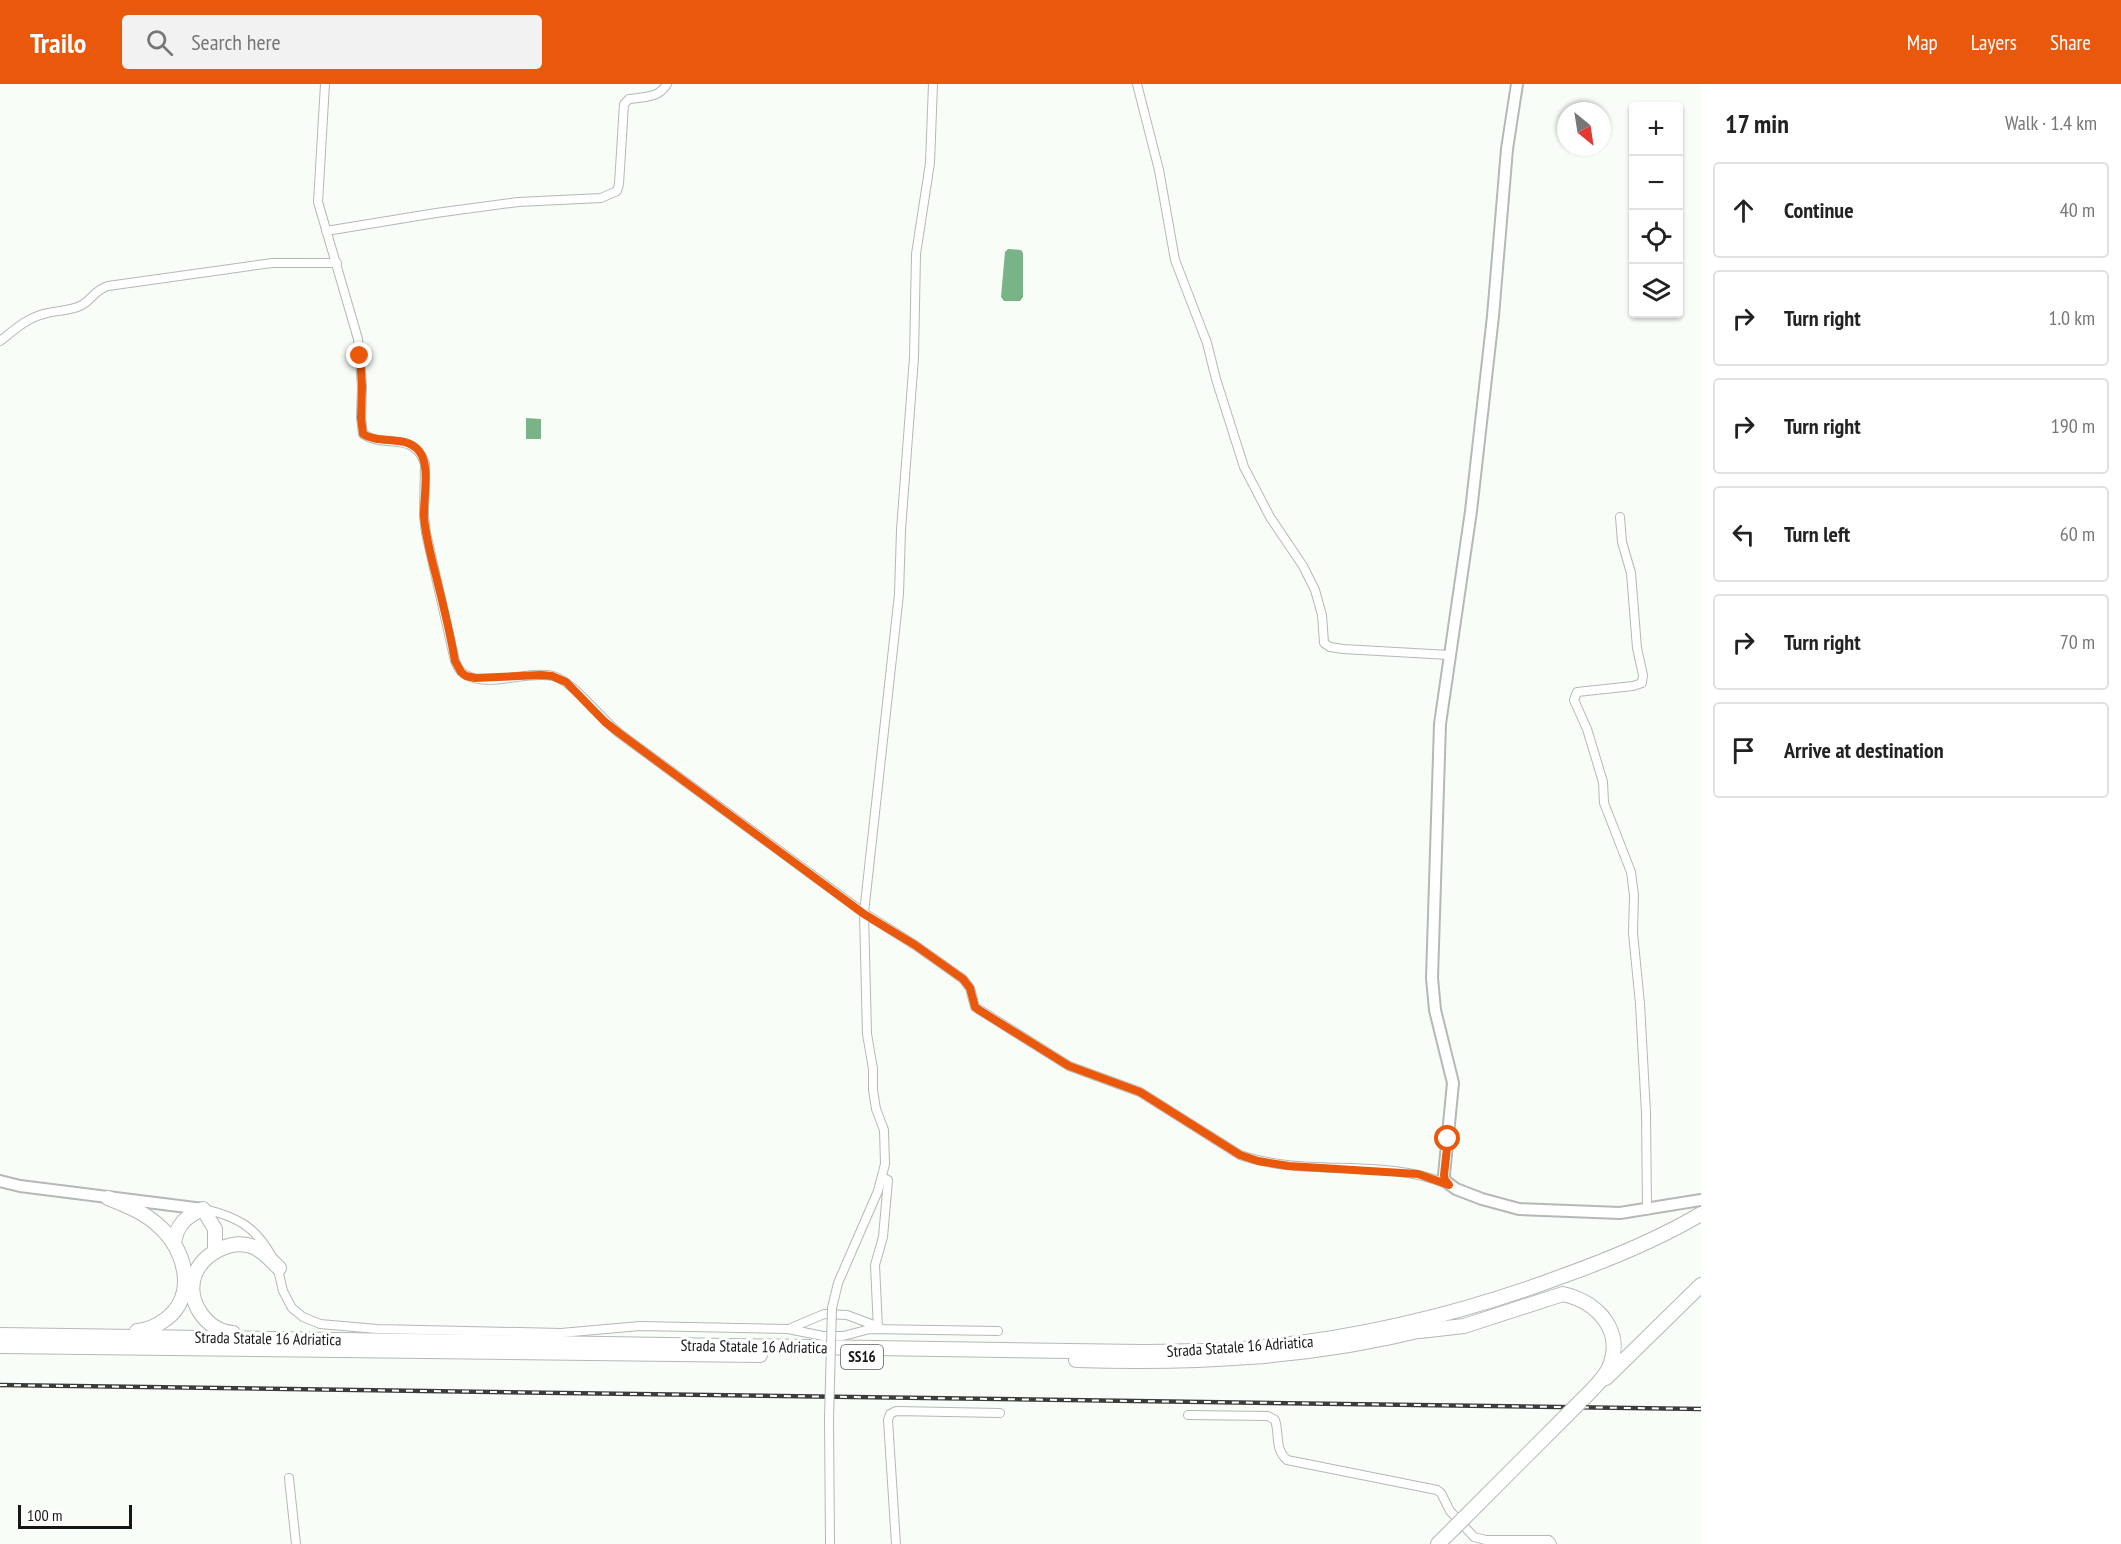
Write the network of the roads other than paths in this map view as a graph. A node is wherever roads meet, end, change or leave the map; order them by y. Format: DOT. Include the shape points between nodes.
graph roads {
  1 [pos="326,84"];
  2 [pos="667,84"];
  3 [pos="933,84"];
  4 [pos="1137,84"];
  5 [pos="1517,84"];
  6 [pos="326,231"];
  7 [pos="337,263"];
  8 [pos="0,341"];
  9 [pos="1620,517"];
  10 [pos="1449,655"];
  11 [pos="864,914"];
  12 [pos="882,1177"];
  13 [pos="0,1181"];
  14 [pos="1449,1185"];
  15 [pos="108,1198"];
  16 [pos="1700,1208"];
  17 [pos="203,1209"];
  18 [pos="1647,1210"];
  19 [pos="174,1244"];
  20 [pos="215,1251"];
  21 [pos="279,1268"];
  22 [pos="1701,1285"];
  23 [pos="878,1328"];
  24 [pos="788,1329"];
  25 [pos="1420,1330"];
  26 [pos="998,1331"];
  27 [pos="0,1335"];
  28 [pos="15,1335"];
  29 [pos="329,1339"];
  30 [pos="0,1346"];
  31 [pos="1580,1402"];
  32 [pos="1000,1413"];
  33 [pos="1188,1415"];
  34 [pos="288,1478"];
  35 [pos="296,1544"];
  36 [pos="830,1544"];
  37 [pos="896,1544"];
  38 [pos="1438,1544"];
  39 [pos="1552,1544"];
  1 -- 6 [label="street" via="318,202"];
  2 -- 6 [label="street" via="655,96 629,99 624,104 619,184 610,195 518,202"];
  3 -- 11 [label="street" via="930,163 916,254 914,357 899,594"];
  4 -- 10 [label="street" via="1159,170 1175,260 1207,343 1244,467 1315,590 1324,643 1343,649"];
  5 -- 10 [label="street" via="1507,148 1471,511"];
  6 -- 7 [label="street"];
  7 -- 8 [label="street" via="272,263 108,286 76,308 28,320"];
  7 -- 11 [label="street" via="358,339 363,434 415,447 425,464 426,532 455,661 461,672 484,679 541,675 561,679 619,733"];
  9 -- 18 [label="street" via="1631,573 1641,683 1577,692 1574,700 1587,729 1603,782 1604,803 1631,872 1635,895 1633,933 1641,1015"];
  10 -- 14 [label="street" via="1440,724 1432,978 1437,1020 1453,1083 1444,1175"];
  11 -- 12 [label="street" via="867,1034 876,1108 886,1147"];
  11 -- 14 [label="street" via="963,979 979,1010 1069,1066 1140,1092 1240,1155 1289,1166 1418,1174"];
  12 -- 23 [label="street" via="888,1180 888,1192 875,1266"];
  12 -- 36 [label="street, bridge" via="845,1262 832,1308"];
  13 -- 15 [label="street"];
  14 -- 18 [label="street" via="1519,1209 1604,1213"];
  15 -- 17 [label="street"];
  15 -- 19 [label="highway" via="142,1213"];
  16 -- 18 [label="street" via="1680,1205"];
  16 -- 25 [label="highway, Strada Statale 16 Adriatica / SS16" via="1636,1257 1505,1307"];
  16 -- 29 [label="highway, Strada Statale 16 Adriatica / SS16" via="1672,1230 1512,1296 1366,1333 1254,1348 1141,1352"];
  17 -- 19 [label="highway" via="180,1223"];
  17 -- 20 [label="highway" via="215,1229"];
  17 -- 21 [label="street" via="231,1216 250,1228"];
  19 -- 28 [label="highway" via="182,1259 184,1292 173,1314 155,1326 144,1330"];
  20 -- 21 [label="highway" via="227,1245 252,1246"];
  20 -- 29 [label="highway" via="195,1274 193,1291 199,1310 211,1325 226,1332"];
  21 -- 24 [label="street" via="292,1308 320,1324 561,1333 640,1326"];
  22 -- 31 [label="highway"];
  23 -- 24 [label="street" via="843,1336"];
  23 -- 24 [label="street" via="847,1315 824,1314"];
  23 -- 26 [label="street"];
  25 -- 30 [label="highway, Strada Statale 16 Adriatica / SS16" via="1298,1353 1139,1362"];
  25 -- 31 [label="highway" via="1464,1326 1563,1294 1580,1298 1606,1321 1613,1339 1608,1369"];
  27 -- 28 [label="highway, Strada Statale 16 Adriatica / SS16"];
  28 -- 29 [label="highway, Strada Statale 16 Adriatica / SS16"];
  31 -- 38 [label="highway, bridge"];
  32 -- 37 [label="street" via="890,1414"];
  33 -- 39 [label="street" via="1268,1416 1275,1420 1277,1445 1287,1460 1437,1490 1474,1537 1549,1540"];
  34 -- 35 [label="street"];
}
